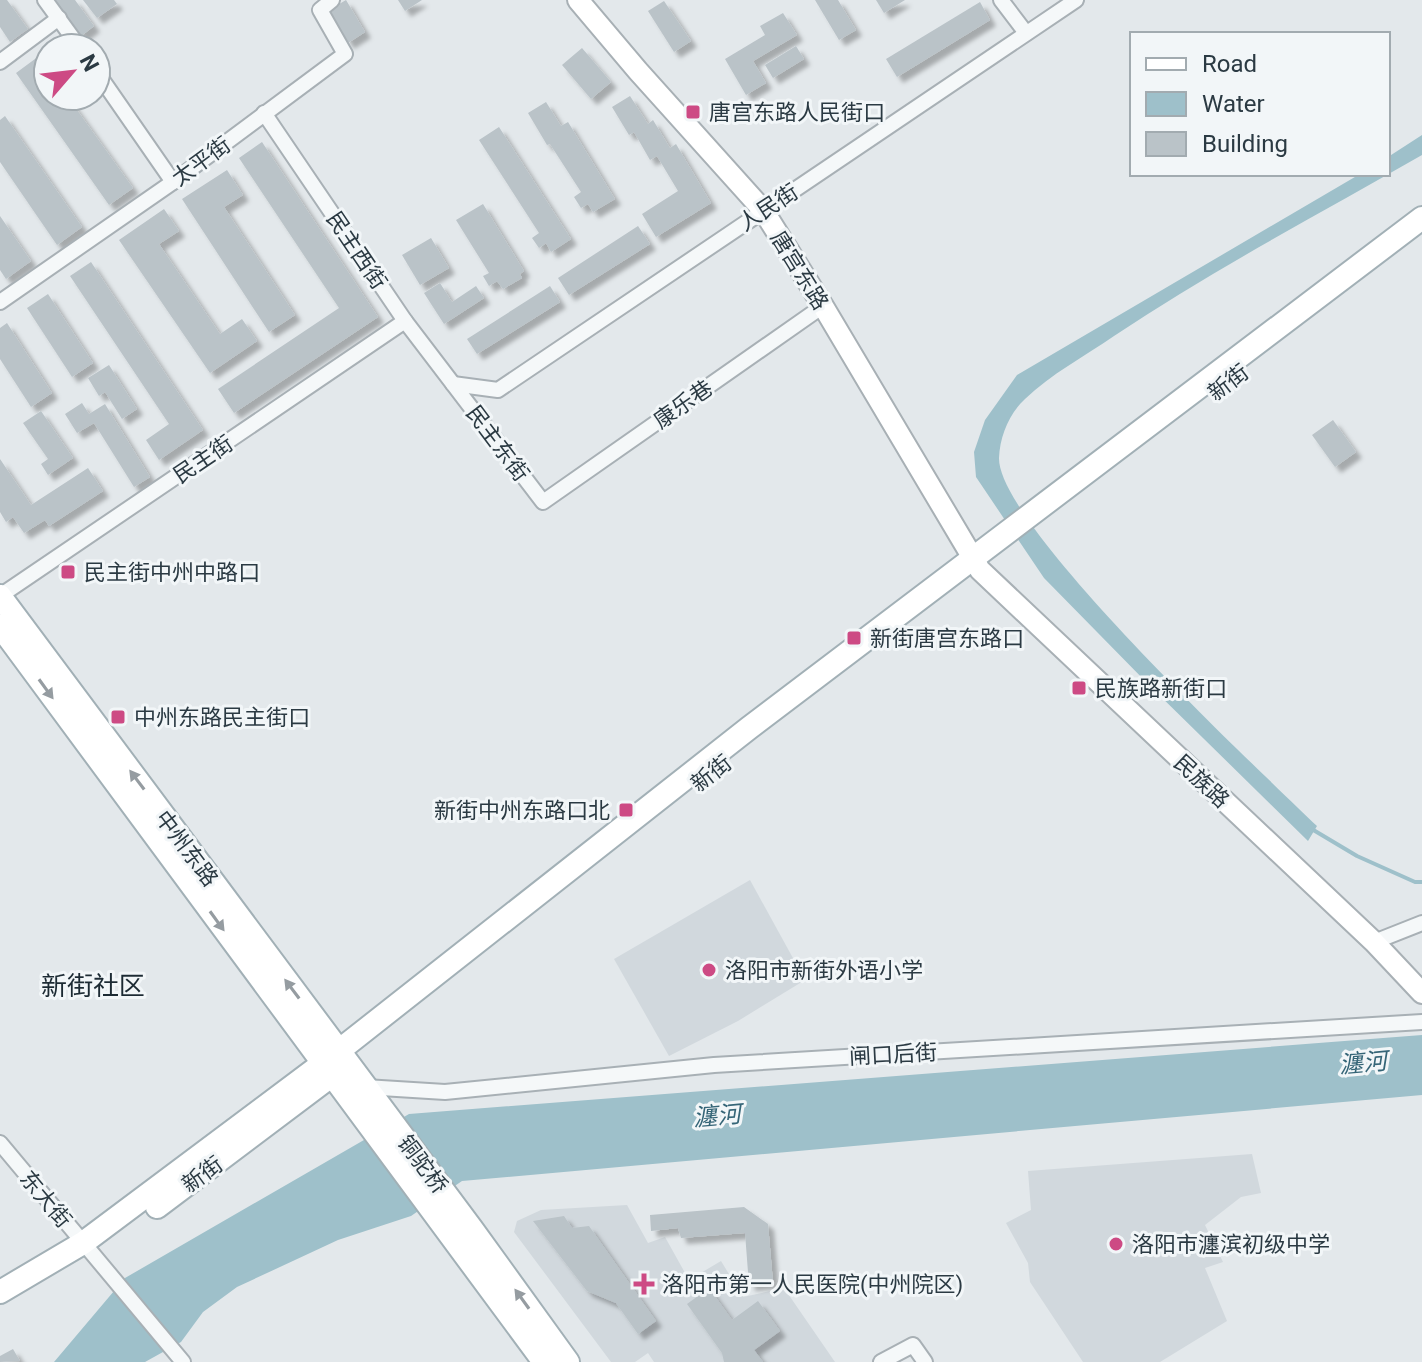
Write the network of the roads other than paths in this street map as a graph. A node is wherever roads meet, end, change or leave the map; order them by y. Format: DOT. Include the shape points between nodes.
graph roads {
  1 [pos="45,0"];
  2 [pos="332,0"];
  3 [pos="578,0"];
  4 [pos="1001,0"];
  5 [pos="1076,0"];
  6 [pos="59,18"];
  7 [pos="69,32"];
  8 [pos="1026,33"];
  9 [pos="0,62"];
  10 [pos="112,94"];
  11 [pos="264,113"];
  12 [pos="173,182"];
  13 [pos="763,210"];
  14 [pos="1422,218"];
  15 [pos="1422,236"];
  16 [pos="0,302"];
  17 [pos="823,306"];
  18 [pos="405,321"];
  19 [pos="453,384"];
  20 [pos="543,502"];
  21 [pos="1046,512"];
  22 [pos="977,565"];
  23 [pos="0,596"];
  24 [pos="0,626"];
  25 [pos="1422,923"];
  26 [pos="1374,942"];
  27 [pos="1422,993"];
  28 [pos="1422,1022"];
  29 [pos="335,1064"];
  30 [pos="366,1100"];
  31 [pos="0,1143"];
  32 [pos="461,1231"];
  33 [pos="87,1249"];
  34 [pos="0,1292"];
  35 [pos="0,1307"];
  36 [pos="183,1362"];
  37 [pos="544,1362"];
  38 [pos="568,1362"];
  39 [pos="881,1362"];
  40 [pos="925,1362"];
  1 -- 6 [label="street"];
  2 -- 11 [label="street, 太平街" via="320,10 345,54"];
  3 -- 13 [label="street, 唐宫东路"];
  4 -- 8 [label="street"];
  5 -- 8 [label="street, 人民街"];
  6 -- 7 [label="street"];
  6 -- 9 [label="street"];
  8 -- 13 [label="street, 人民街"];
  10 -- 12 [label="street"];
  11 -- 12 [label="street, 太平街"];
  11 -- 18 [label="street, 民主西街"];
  12 -- 16 [label="street, 太平街"];
  13 -- 17 [label="street, 唐宫东路"];
  13 -- 19 [label="street, 人民街" via="498,390"];
  14 -- 21 [label="main road, 新街"];
  15 -- 21 [label="main road, 新街"];
  17 -- 20 [label="street, 康乐巷"];
  17 -- 22 [label="street, 唐宫东路"];
  18 -- 19 [label="street, 民主西街"];
  18 -- 23 [label="street, 民主街"];
  19 -- 20 [label="street, 民主东街"];
  21 -- 22 [label="main road, 新街"];
  22 -- 26 [label="street, 民族路"];
  22 -- 29 [label="main road, 新街"];
  29 -- 23 [label="main road, 中州东路, one-way"];
  24 -- 29 [label="main road, 中州东路, one-way"];
  25 -- 26 [label="street"];
  26 -- 27 [label="street, 民族路"];
  28 -- 30 [label="street, 闸口后街" via="714,1065"];
  29 -- 30 [label="main road, 中州东路"];
  29 -- 33 [label="main road, 新街"];
  30 -- 32 [label="main road, 铜驼桥"];
  31 -- 33 [label="street, 东大街"];
  32 -- 37 [label="main road"];
  38 -- 32 [label="main road, one-way"];
  33 -- 34 [label="main road"];
  33 -- 35 [label="main road, 新街"];
  33 -- 36 [label="street, 东大街"];
  39 -- 40 [label="street" via="913,1345"];
}
